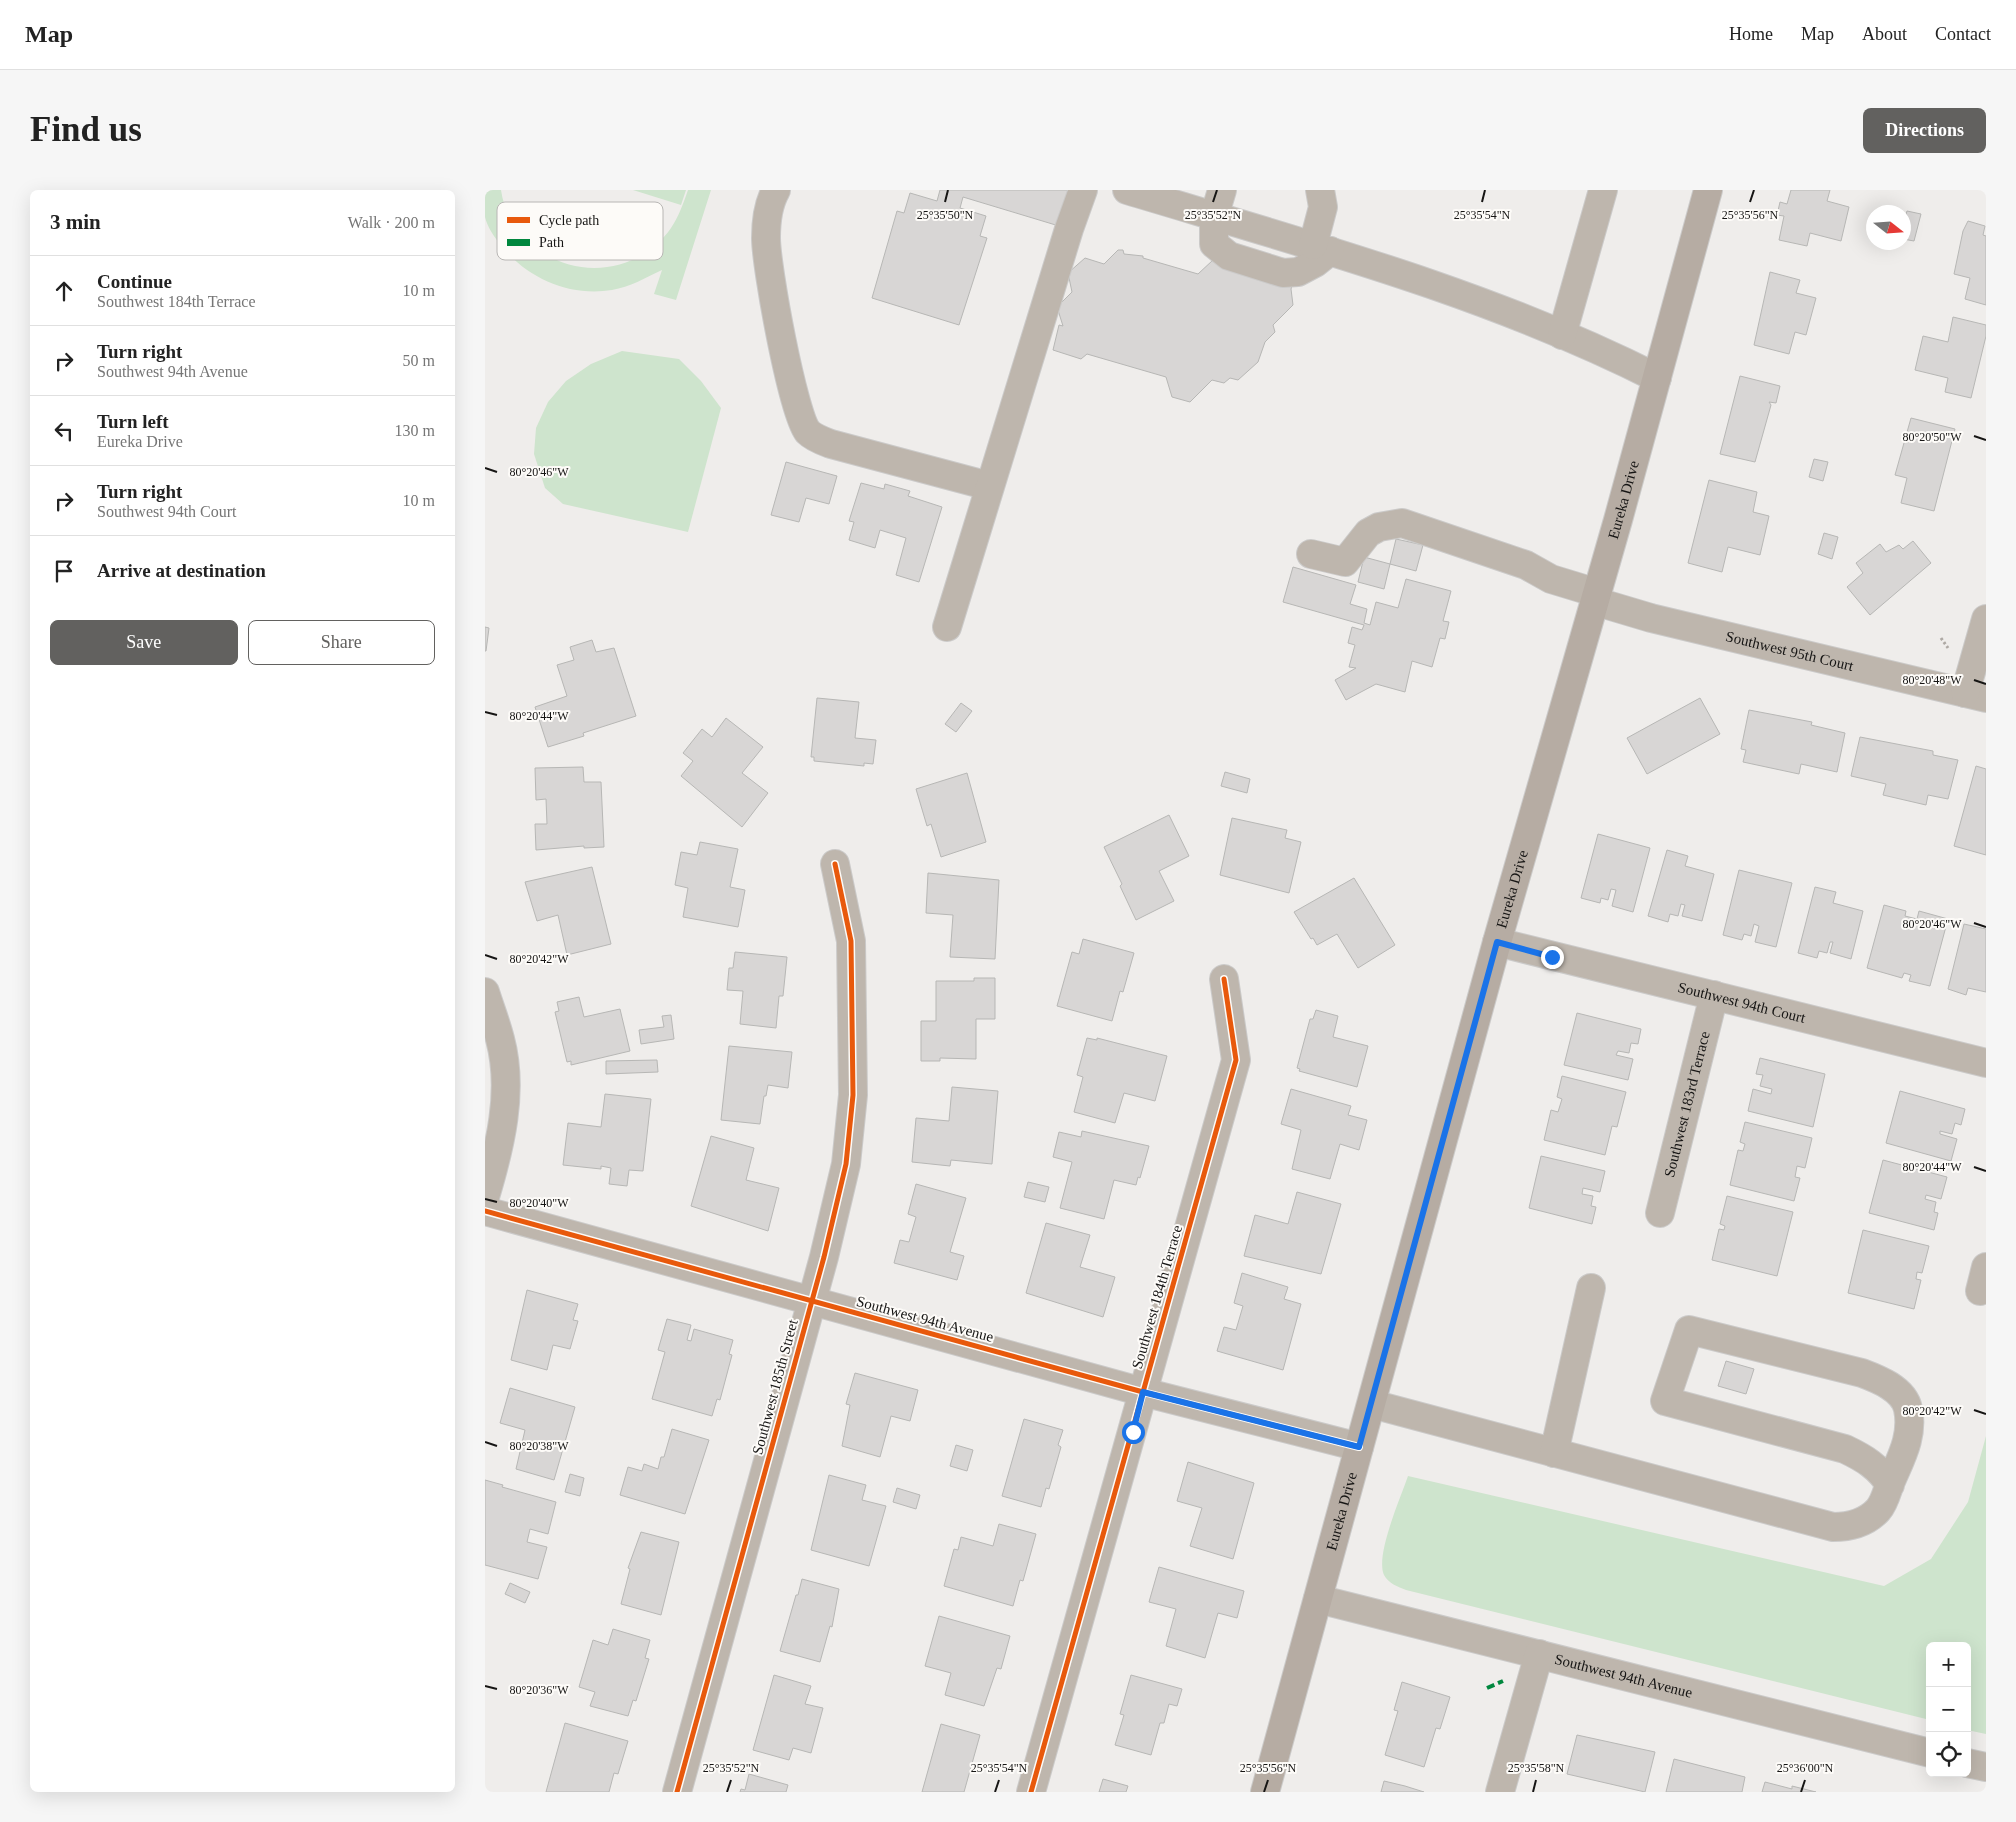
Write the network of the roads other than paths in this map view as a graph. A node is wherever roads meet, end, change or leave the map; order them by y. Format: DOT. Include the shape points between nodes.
graph roads {
  1 [pos="776,190"];
  2 [pos="1083,190"];
  3 [pos="1127,190"];
  4 [pos="1222,190"];
  5 [pos="1320,190"];
  6 [pos="1603,190"];
  7 [pos="1708,190"];
  8 [pos="1215,217"];
  9 [pos="1321,248"];
  10 [pos="1562,334"];
  11 [pos="1657,378"];
  12 [pos="989,486"];
  13 [pos="1311,554"];
  14 [pos="1596,597"];
  15 [pos="1986,619"];
  16 [pos="947,627"];
  17 [pos="1975,696"];
  18 [pos="835,864"];
  19 [pos="1497,942"];
  20 [pos="1224,980"];
  21 [pos="485,992"];
  22 [pos="1713,996"];
  23 [pos="1986,1063"];
  24 [pos="485,1197"];
  25 [pos="485,1212"];
  26 [pos="1660,1213"];
  27 [pos="1591,1288"];
  28 [pos="812,1300"];
  29 [pos="1143,1392"];
  30 [pos="1372,1404"];
  31 [pos="1359,1447"];
  32 [pos="1554,1452"];
  33 [pos="1890,1485"];
  34 [pos="1318,1599"];
  35 [pos="1539,1654"];
  36 [pos="1926,1752"];
  37 [pos="1971,1764"];
  38 [pos="1986,1767"];
  39 [pos="677,1792"];
  40 [pos="1031,1792"];
  41 [pos="1265,1792"];
  42 [pos="1501,1792"];
  1 -- 12 [label="street" via="767,222 768,258 796,406 807,431 831,444"];
  2 -- 12 [label="street"];
  3 -- 8 [label="street"];
  4 -- 8 [label="street"];
  5 -- 9 [label="street" via="1323,207"];
  6 -- 10 [label="street"];
  7 -- 11 [label="main road, Eureka Drive"];
  8 -- 9 [label="street"];
  9 -- 10 [label="street" via="1489,305"];
  10 -- 11 [label="street"];
  11 -- 14 [label="main road, Eureka Drive"];
  12 -- 16 [label="street"];
  13 -- 14 [label="street, Southwest 95th Court" via="1345,562 1368,534 1379,527 1402,522 1526,565"];
  14 -- 17 [label="street, Southwest 95th Court" via="1651,618"];
  14 -- 19 [label="main road, Eureka Drive"];
  15 -- 17 [label="street"];
  18 -- 28 [label="street, Southwest 185th Street" via="851,941 853,1095 839,1198"];
  19 -- 22 [label="street, Southwest 94th Court"];
  19 -- 30 [label="main road, Eureka Drive"];
  20 -- 29 [label="street, Southwest 184th Terrace" via="1236,1060"];
  21 -- 24 [label="street" via="501,1041 506,1094 496,1162"];
  22 -- 23 [label="street, Southwest 94th Court"];
  22 -- 26 [label="street, Southwest 183rd Terrace"];
  25 -- 28 [label="street, Southwest 94th Avenue"];
  27 -- 32 [label="street"];
  28 -- 29 [label="street, Southwest 94th Avenue"];
  28 -- 39 [label="street, Southwest 185th Street"];
  29 -- 31 [label="street, Southwest 94th Avenue"];
  29 -- 40 [label="street, Southwest 184th Terrace"];
  30 -- 31 [label="main road, Eureka Drive"];
  30 -- 32 [label="street"];
  31 -- 34 [label="main road, Eureka Drive"];
  32 -- 33 [label="street" via="1833,1527 1855,1525 1877,1511"];
  33 -- 33 [label="street" via="1882,1472 1866,1459 1845,1449 1665,1401 1689,1330 1883,1381 1908,1408 1908,1437"];
  34 -- 35 [label="street, Southwest 94th Avenue"];
  34 -- 41 [label="main road, Eureka Drive"];
  35 -- 36 [label="street, Southwest 94th Avenue"];
  35 -- 42 [label="street"];
  37 -- 38 [label="street"];
}
